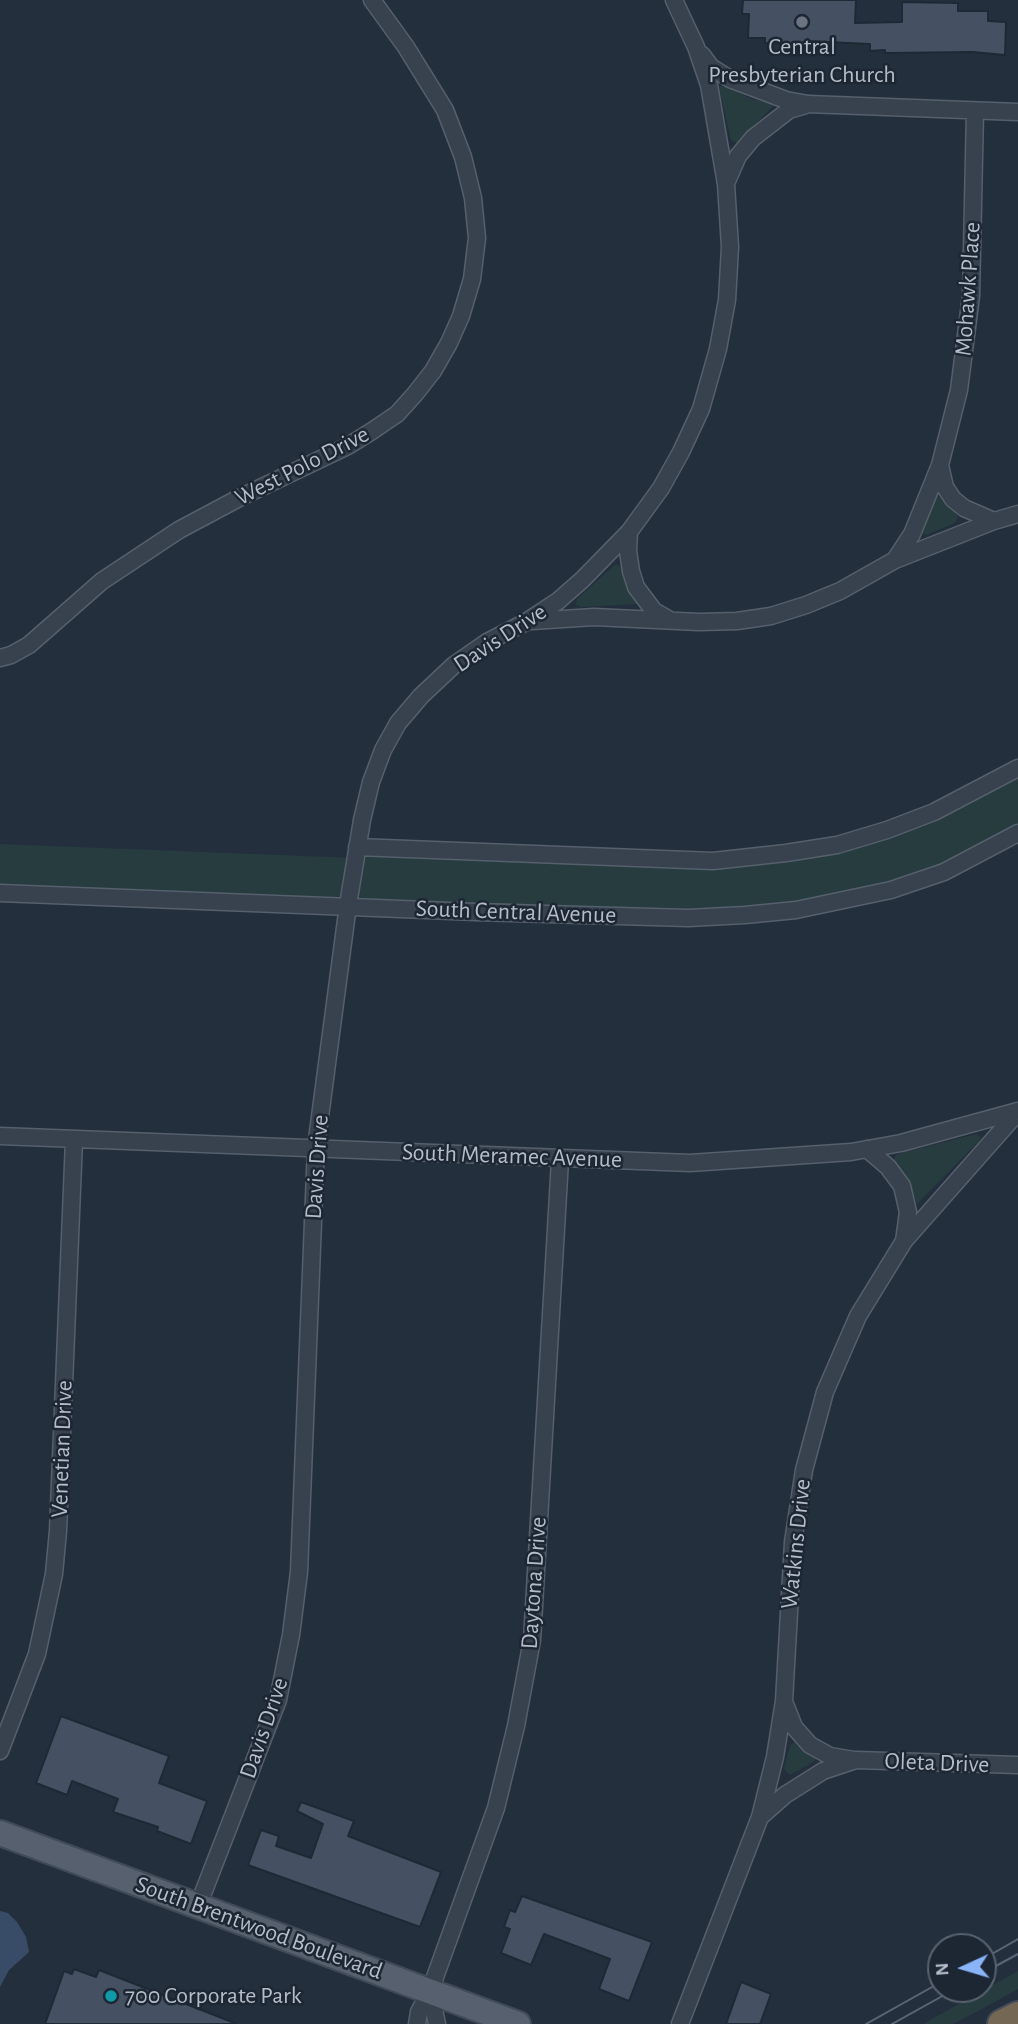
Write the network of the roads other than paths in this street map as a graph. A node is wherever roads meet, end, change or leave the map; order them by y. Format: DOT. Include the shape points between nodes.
graph roads {
  1 [pos="372,0"];
  2 [pos="674,0"];
  3 [pos="696,47"];
  4 [pos="808,104"];
  5 [pos="975,111"];
  6 [pos="1018,112"];
  7 [pos="726,184"];
  8 [pos="940,465"];
  9 [pos="1018,514"];
  10 [pos="994,521"];
  11 [pos="629,532"];
  12 [pos="895,560"];
  13 [pos="669,619"];
  14 [pos="526,622"];
  15 [pos="0,658"];
  16 [pos="1018,768"];
  17 [pos="1018,833"];
  18 [pos="357,847"];
  19 [pos="0,893"];
  20 [pos="348,905"];
  21 [pos="1018,1111"];
  22 [pos="0,1136"];
  23 [pos="74,1140"];
  24 [pos="316,1147"];
  25 [pos="867,1149"];
  26 [pos="561,1160"];
  27 [pos="904,1241"];
  28 [pos="784,1701"];
  29 [pos="0,1751"];
  30 [pos="856,1760"];
  31 [pos="1018,1765"];
  32 [pos="760,1817"];
  33 [pos="0,1833"];
  34 [pos="198,1906"];
  35 [pos="430,1991"];
  36 [pos="1018,2016"];
  37 [pos="417,2024"];
  38 [pos="437,2024"];
  39 [pos="517,2024"];
  40 [pos="680,2024"];
  41 [pos="1002,2024"];
  1 -- 15 [label="street, West Polo Drive" via="445,110 473,198 477,238 472,279 449,343 415,394 372,432 179,530 102,581 29,645"];
  2 -- 3 [label="street, Davis Drive"];
  3 -- 4 [label="street" via="711,67 730,79"];
  3 -- 7 [label="street, Davis Drive" via="709,85"];
  4 -- 5 [label="street"];
  4 -- 7 [label="street" via="789,110 753,138 738,156"];
  5 -- 6 [label="street"];
  5 -- 8 [label="street, Mohawk Place" via="967,340"];
  7 -- 11 [label="street, Davis Drive" via="730,247 718,349 701,409 681,453"];
  8 -- 10 [label="street" via="953,499 964,509"];
  8 -- 12 [label="street, Mohawk Place" via="912,534"];
  9 -- 10 [label="street"];
  10 -- 12 [label="street"];
  11 -- 13 [label="street" via="636,587 654,611"];
  11 -- 14 [label="street, Davis Drive" via="558,601"];
  12 -- 13 [label="street" via="840,591 771,616 737,621"];
  13 -- 14 [label="street" via="582,617"];
  14 -- 18 [label="street, Davis Drive" via="454,666 398,723 371,782"];
  16 -- 18 [label="street" via="934,812 837,845 786,853 687,861"];
  17 -- 20 [label="street, South Central Avenue" via="944,872 891,890 796,910 688,918"];
  18 -- 20 [label="street, Davis Drive"];
  19 -- 20 [label="street, South Central Avenue"];
  20 -- 24 [label="street, Davis Drive"];
  21 -- 25 [label="street, South Meramec Avenue"];
  21 -- 27 [label="street, Watkins Drive"];
  22 -- 23 [label="street, South Meramec Avenue"];
  23 -- 24 [label="street, South Meramec Avenue"];
  23 -- 29 [label="street, Venetian Drive" via="54,1574 37,1654"];
  24 -- 26 [label="street, South Meramec Avenue"];
  24 -- 34 [label="street, Davis Drive" via="299,1572 291,1635 278,1700"];
  25 -- 26 [label="street, South Meramec Avenue" via="690,1163"];
  25 -- 27 [label="street" via="902,1186 908,1212"];
  26 -- 35 [label="street, Daytona Drive" via="532,1640 496,1808"];
  27 -- 28 [label="street, Watkins Drive" via="858,1316 825,1392 804,1470 793,1542"];
  28 -- 30 [label="street, Oleta Drive" via="794,1727 810,1745 830,1756"];
  28 -- 32 [label="street, Watkins Drive"];
  30 -- 31 [label="street, Oleta Drive"];
  30 -- 32 [label="street, Oleta Drive" via="823,1771"];
  32 -- 40 [label="street, Watkins Drive"];
  33 -- 34 [label="main road, South Brentwood Boulevard"];
  34 -- 35 [label="main road, South Brentwood Boulevard"];
  35 -- 37 [label="street, Daytona Drive"];
  35 -- 38 [label="street"];
  35 -- 39 [label="main road, South Brentwood Boulevard"];
  36 -- 41 [label="highway"];
}
